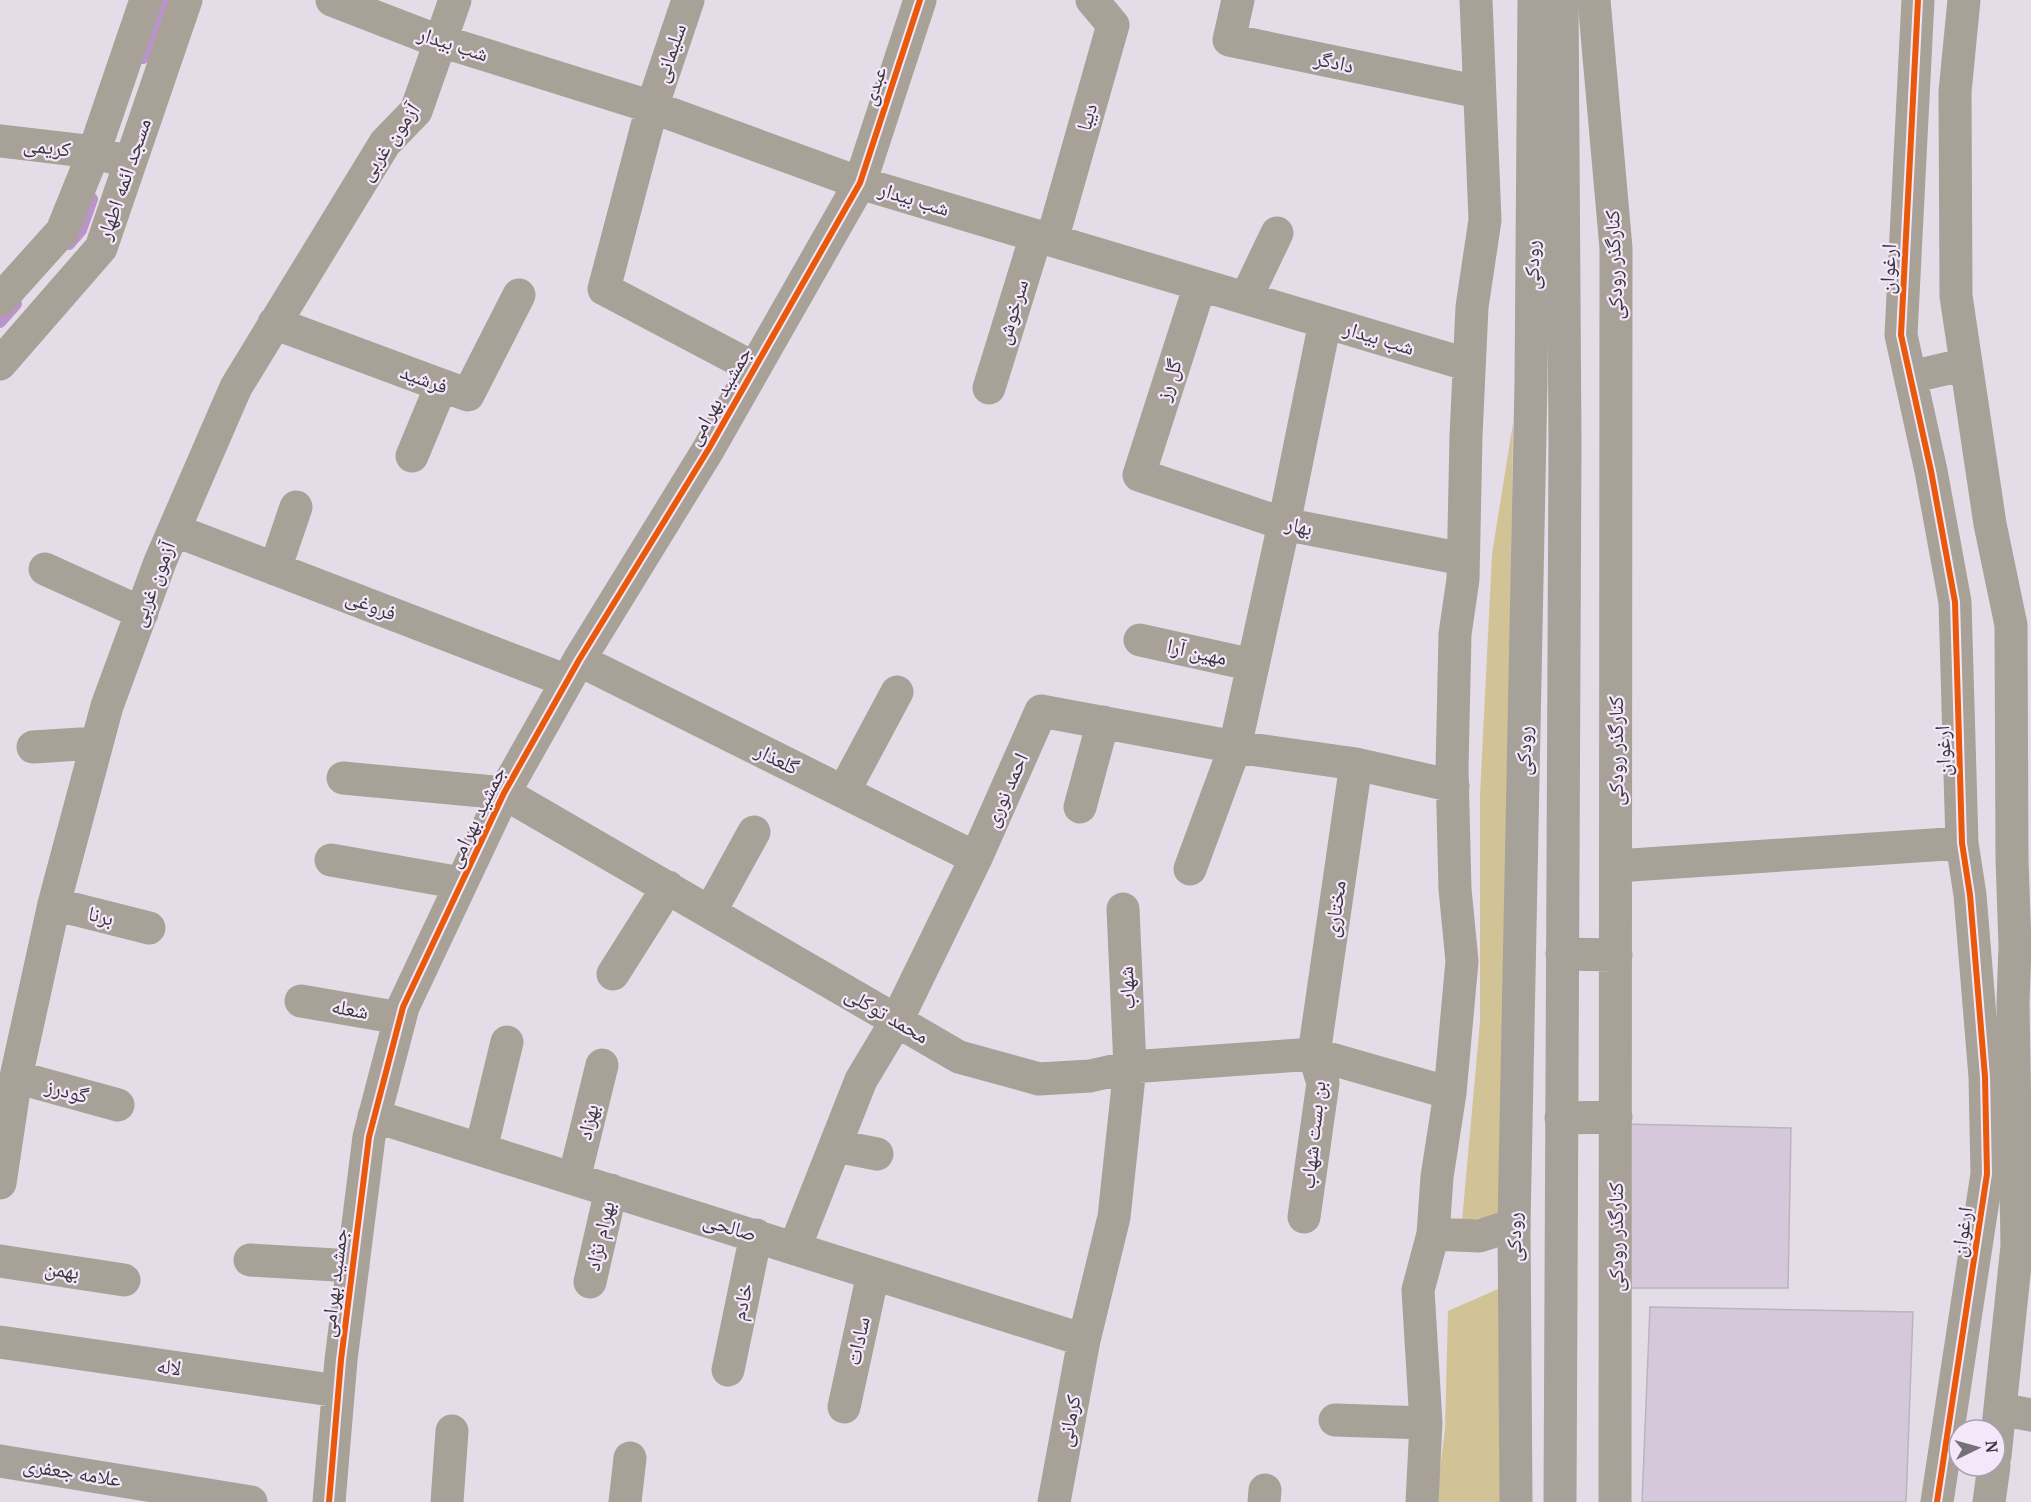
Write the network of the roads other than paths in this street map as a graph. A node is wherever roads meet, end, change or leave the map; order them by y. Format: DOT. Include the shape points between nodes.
graph roads {
  1 [pos="146,0"];
  2 [pos="186,0"];
  3 [pos="332,0"];
  4 [pos="456,0"];
  5 [pos="688,0"];
  6 [pos="920,0"];
  7 [pos="1092,0"];
  8 [pos="1238,0"];
  9 [pos="1476,0"];
  10 [pos="1534,0"];
  11 [pos="1562,0"];
  12 [pos="1594,0"];
  13 [pos="1918,0"];
  14 [pos="1964,0"];
  15 [pos="440,41"];
  16 [pos="1479,92"];
  17 [pos="652,106"];
  18 [pos="0,141"];
  19 [pos="112,157"];
  20 [pos="860,183"];
  21 [pos="1277,232"];
  22 [pos="1044,238"];
  23 [pos="1200,285"];
  24 [pos="519,295"];
  25 [pos="1246,298"];
  26 [pos="0,300"];
  27 [pos="1325,322"];
  28 [pos="274,323"];
  29 [pos="0,364"];
  30 [pos="1966,364"];
  31 [pos="1469,365"];
  32 [pos="754,368"];
  33 [pos="1911,377"];
  34 [pos="441,386"];
  35 [pos="989,388"];
  36 [pos="412,456"];
  37 [pos="1139,475"];
  38 [pos="296,507"];
  39 [pos="1284,524"];
  40 [pos="174,530"];
  41 [pos="1463,559"];
  42 [pos="275,568"];
  43 [pos="45,569"];
  44 [pos="142,613"];
  45 [pos="2021,624"];
  46 [pos="1140,640"];
  47 [pos="1253,665"];
  48 [pos="573,670"];
  49 [pos="897,692"];
  50 [pos="1103,722"];
  51 [pos="96,743"];
  52 [pos="33,747"];
  53 [pos="1235,747"];
  54 [pos="1356,764"];
  55 [pos="343,778"];
  56 [pos="1453,786"];
  57 [pos="843,791"];
  58 [pos="504,793"];
  59 [pos="2022,797"];
  60 [pos="1080,807"];
  61 [pos="754,832"];
  62 [pos="1962,843"];
  63 [pos="976,858"];
  64 [pos="331,860"];
  65 [pos="1616,866"];
  66 [pos="1190,869"];
  67 [pos="461,883"];
  68 [pos="668,887"];
  69 [pos="54,904"];
  70 [pos="1123,909"];
  71 [pos="710,912"];
  72 [pos="149,928"];
  73 [pos="2023,948"];
  74 [pos="1562,954"];
  75 [pos="1616,955"];
  76 [pos="613,974"];
  77 [pos="301,1001"];
  78 [pos="400,1018"];
  79 [pos="897,1020"];
  80 [pos="507,1042"];
  81 [pos="1314,1054"];
  82 [pos="602,1065"];
  83 [pos="1130,1067"];
  84 [pos="16,1077"];
  85 [pos="1450,1093"];
  86 [pos="118,1105"];
  87 [pos="375,1116"];
  88 [pos="1616,1117"];
  89 [pos="1561,1118"];
  90 [pos="2024,1144"];
  91 [pos="836,1146"];
  92 [pos="481,1149"];
  93 [pos="877,1154"];
  94 [pos="574,1179"];
  95 [pos="0,1183"];
  96 [pos="610,1190"];
  97 [pos="1304,1217"];
  98 [pos="1514,1226"];
  99 [pos="1433,1234"];
  100 [pos="756,1235"];
  101 [pos="795,1247"];
  102 [pos="2024,1248"];
  103 [pos="250,1260"];
  104 [pos="0,1261"];
  105 [pos="353,1266"];
  106 [pos="873,1275"];
  107 [pos="124,1280"];
  108 [pos="590,1282"];
  109 [pos="1084,1340"];
  110 [pos="0,1342"];
  111 [pos="728,1370"];
  112 [pos="338,1391"];
  113 [pos="844,1407"];
  114 [pos="2016,1412"];
  115 [pos="1335,1420"];
  116 [pos="1426,1423"];
  117 [pos="452,1431"];
  118 [pos="2007,1431"];
  119 [pos="630,1458"];
  120 [pos="0,1461"];
  121 [pos="1992,1478"];
  122 [pos="251,1502"];
  123 [pos="328,1502"];
  124 [pos="447,1502"];
  125 [pos="626,1502"];
  126 [pos="1054,1502"];
  127 [pos="1422,1502"];
  128 [pos="1516,1502"];
  129 [pos="1560,1502"];
  130 [pos="1615,1502"];
  131 [pos="1938,1502"];
  132 [pos="1989,1502"];
  1 -- 19 [label="street, مسجد ائمه اطهار"];
  2 -- 19 [label="street, مسجد ائمه اطهار"];
  3 -- 15 [label="street, شب بیدار"];
  4 -- 15 [label="street, آزمون غربی"];
  5 -- 17 [label="street, سلیمانی"];
  6 -- 20 [label="street, عبدی"];
  7 -- 22 [label="street, دیبا" via="1113,25"];
  8 -- 16 [label="street, دادگر" via="1229,40"];
  9 -- 16 [label="street"];
  10 -- 98 [label="main road, رودکی" via="1531,394"];
  11 -- 74 [label="main road, رودکی"];
  12 -- 65 [label="street, کنارگذر رودکی" via="1616,248"];
  13 -- 33 [label="street, ارغوان" via="1901,334"];
  14 -- 30 [label="street" via="1955,92 1956,296"];
  15 -- 17 [label="street, شب بیدار"];
  15 -- 28 [label="street, آزمون غربی" via="416,111 385,143"];
  16 -- 31 [label="street" via="1485,220 1472,307"];
  17 -- 20 [label="street, شب بیدار"];
  17 -- 32 [label="street, سلیمانی" via="604,289"];
  18 -- 19 [label="street, کریمی"];
  19 -- 26 [label="street, مسجد ائمه اطهار" via="62,231"];
  19 -- 29 [label="street, مسجد ائمه اطهار" via="101,248"];
  20 -- 22 [label="street, شب بیدار"];
  20 -- 32 [label="street, جمشید بهرامی"];
  21 -- 25 [label="street"];
  22 -- 23 [label="street, شب بیدار"];
  22 -- 35 [label="street, سرخوش"];
  23 -- 25 [label="street, شب بیدار"];
  23 -- 37 [label="street, گل رز"];
  24 -- 34 [label="street, فرشید" via="468,395"];
  25 -- 27 [label="street, شب بیدار"];
  27 -- 31 [label="street, شب بیدار"];
  27 -- 39 [label="street"];
  28 -- 34 [label="street, فرشید"];
  28 -- 40 [label="street, آزمون غربی" via="236,387"];
  30 -- 33 [label="street"];
  30 -- 45 [label="street" via="1990,524"];
  31 -- 41 [label="street"];
  32 -- 48 [label="street, جمشید بهرامی"];
  33 -- 62 [label="street, ارغوان" via="1955,602"];
  34 -- 36 [label="street"];
  37 -- 39 [label="street, بهار"];
  38 -- 42 [label="street"];
  39 -- 41 [label="street, بهار"];
  39 -- 47 [label="street"];
  40 -- 42 [label="street, فروغی"];
  40 -- 44 [label="street, آزمون غربی"];
  41 -- 56 [label="street" via="1455,634"];
  42 -- 48 [label="street, فروغی"];
  43 -- 44 [label="street"];
  44 -- 51 [label="street, آزمون غربی"];
  45 -- 59 [label="street"];
  46 -- 47 [label="street, مهین آرا"];
  47 -- 53 [label="street"];
  48 -- 57 [label="street, گلعذار"];
  48 -- 58 [label="street, جمشید بهرامی"];
  49 -- 57 [label="street"];
  50 -- 53 [label="street, احمد نوری"];
  50 -- 60 [label="street"];
  50 -- 63 [label="street, احمد نوری" via="1041,711"];
  51 -- 52 [label="street"];
  51 -- 69 [label="street, آزمون غربی"];
  53 -- 54 [label="street, احمد نوری"];
  53 -- 66 [label="street"];
  54 -- 56 [label="street, احمد نوری"];
  54 -- 81 [label="street, مختاری"];
  55 -- 58 [label="street"];
  56 -- 85 [label="street" via="1455,889 1462,961"];
  57 -- 63 [label="street, گلعذار"];
  58 -- 67 [label="street, جمشید بهرامی"];
  58 -- 68 [label="street, محمد توکلی"];
  59 -- 73 [label="street"];
  61 -- 71 [label="street"];
  62 -- 65 [label="street"];
  62 -- 131 [label="street, ارغوان" via="1985,1077 1987,1174"];
  63 -- 79 [label="street, احمد نوری"];
  64 -- 67 [label="street"];
  65 -- 75 [label="street, کنارگذر رودکی"];
  67 -- 78 [label="street, جمشید بهرامی"];
  68 -- 71 [label="street, محمد توکلی"];
  68 -- 76 [label="street"];
  69 -- 72 [label="street, برنا"];
  69 -- 84 [label="street, آزمون غربی"];
  70 -- 83 [label="street, شهاب"];
  71 -- 79 [label="street, محمد توکلی"];
  73 -- 90 [label="street" via="2013,1003"];
  74 -- 75 [label="street"];
  74 -- 89 [label="main road, رودکی"];
  75 -- 88 [label="street, کنارگذر رودکی"];
  77 -- 78 [label="street, شعله"];
  78 -- 87 [label="street, جمشید بهرامی"];
  79 -- 83 [label="street, محمد توکلی" via="959,1057 1039,1079 1090,1076"];
  79 -- 91 [label="street, احمد نوری" via="861,1080"];
  80 -- 92 [label="street"];
  81 -- 83 [label="street, محمد توکلی"];
  81 -- 85 [label="street"];
  81 -- 97 [label="street, بن بست شهاب" via="1323,1083"];
  82 -- 94 [label="street, بهزاد"];
  83 -- 109 [label="street, شهاب" via="1114,1217"];
  84 -- 86 [label="street, گودرز"];
  84 -- 95 [label="street, آزمون غربی"];
  85 -- 99 [label="street"];
  87 -- 92 [label="street, صالحی"];
  87 -- 105 [label="street, جمشید بهرامی"];
  88 -- 89 [label="street"];
  88 -- 130 [label="street, کنارگذر رودکی"];
  89 -- 129 [label="main road, رودکی"];
  90 -- 102 [label="street"];
  91 -- 93 [label="street"];
  91 -- 101 [label="street, احمد نوری"];
  92 -- 94 [label="street, صالحی"];
  94 -- 96 [label="street, صالحی"];
  96 -- 100 [label="street, صالحی"];
  96 -- 108 [label="street, بهرام نژاد"];
  98 -- 99 [label="street" via="1479,1236"];
  98 -- 128 [label="main road, رودکی"];
  99 -- 116 [label="street" via="1418,1290"];
  100 -- 101 [label="street, صالحی"];
  100 -- 111 [label="street, خادم"];
  101 -- 106 [label="street, صالحی"];
  102 -- 114 [label="street"];
  103 -- 105 [label="street"];
  104 -- 107 [label="street, بهمن"];
  105 -- 112 [label="street, جمشید بهرامی"];
  106 -- 109 [label="street, صالحی"];
  106 -- 113 [label="street, سادات"];
  109 -- 126 [label="street, کرمانی"];
  110 -- 112 [label="street, لاله"];
  112 -- 123 [label="street, جمشید بهرامی"];
  114 -- 118 [label="street"];
  115 -- 116 [label="street"];
  116 -- 127 [label="street"];
  117 -- 124 [label="street"];
  119 -- 125 [label="street"];
  120 -- 122 [label="main road, علامه جعفری"];
  121 -- 132 [label="street"];
}
